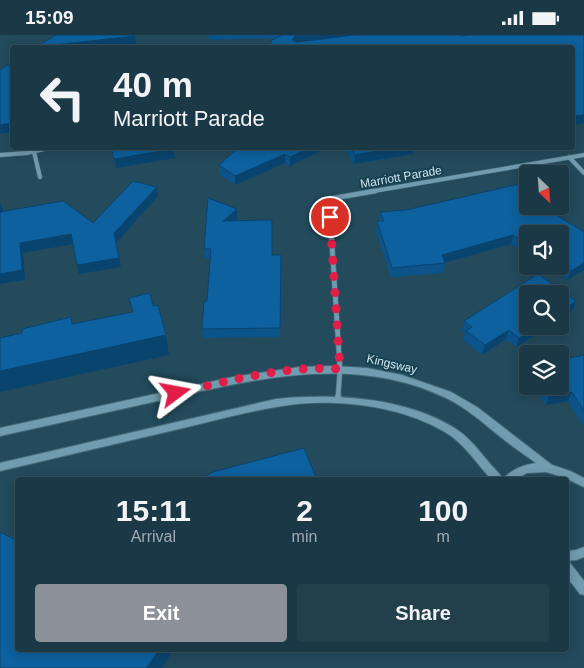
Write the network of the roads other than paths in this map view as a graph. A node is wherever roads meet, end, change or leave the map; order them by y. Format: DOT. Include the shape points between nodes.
graph roads {
  1 [pos="41,150"];
  2 [pos="34,152"];
  3 [pos="0,155"];
  4 [pos="584,155"];
  5 [pos="569,157"];
  6 [pos="584,173"];
  7 [pos="40,177"];
  8 [pos="340,369"];
  9 [pos="338,399"];
  10 [pos="0,432"];
  11 [pos="0,467"];
  12 [pos="548,468"];
  13 [pos="496,477"];
  14 [pos="512,477"];
  15 [pos="584,483"];
  16 [pos="584,552"];
  17 [pos="569,556"];
  18 [pos="569,571"];
  19 [pos="584,591"];
  1 -- 2 [label="street"];
  2 -- 3 [label="street"];
  2 -- 7 [label="street"];
  4 -- 5 [label="street, Marriott Parade"];
  5 -- 6 [label="street"];
  5 -- 8 [label="street, Marriott Parade" via="329,199"];
  8 -- 9 [label="street, Marriott Parade"];
  8 -- 10 [label="street, Kingsway" via="260,375"];
  8 -- 12 [label="street, Kingsway" via="391,376 451,396 480,413"];
  9 -- 11 [label="street" via="276,403"];
  9 -- 13 [label="street" via="394,408 450,430"];
  12 -- 14 [label="street" via="522,470"];
  12 -- 15 [label="street" via="567,473"];
  16 -- 17 [label="street"];
  18 -- 19 [label="street"];
}
